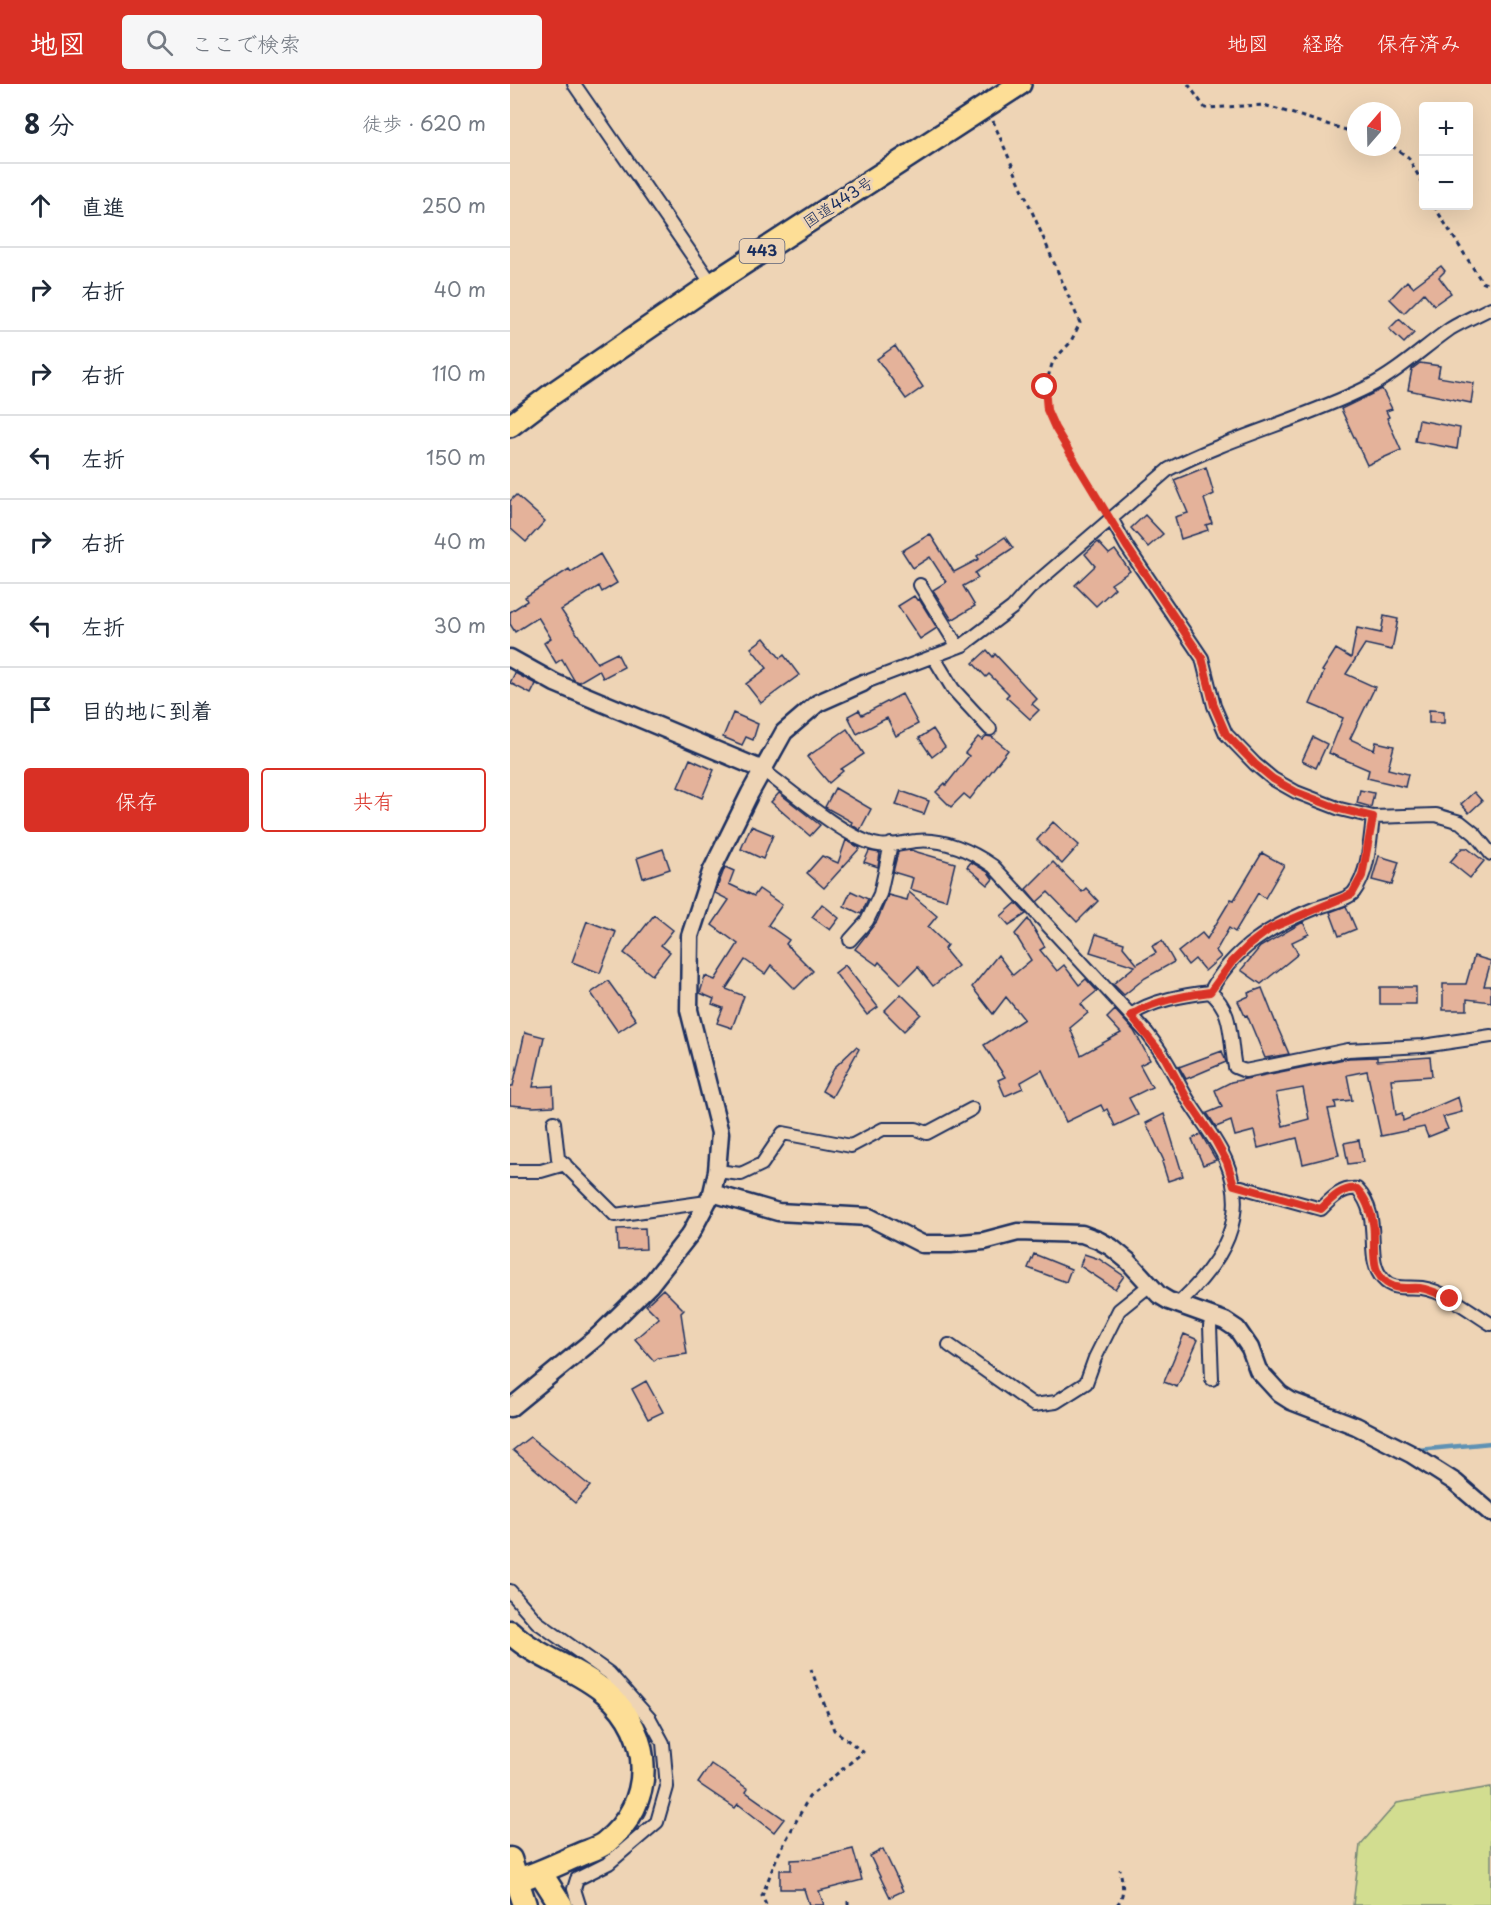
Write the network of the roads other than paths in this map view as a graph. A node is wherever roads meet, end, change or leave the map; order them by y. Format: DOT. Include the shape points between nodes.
graph roads {
  1 [pos="574,84"];
  2 [pos="1020,84"];
  3 [pos="712,284"];
  4 [pos="1491,308"];
  5 [pos="510,426"];
  6 [pos="1112,520"];
  7 [pos="920,585"];
  8 [pos="958,647"];
  9 [pos="933,656"];
  10 [pos="510,658"];
  11 [pos="863,683"];
  12 [pos="990,729"];
  13 [pos="763,770"];
  14 [pos="1373,817"];
  15 [pos="891,844"];
  16 [pos="1491,854"];
  17 [pos="850,940"];
  18 [pos="1210,992"];
  19 [pos="1131,1016"];
  20 [pos="1491,1036"];
  21 [pos="972,1108"];
  22 [pos="554,1122"];
  23 [pos="565,1164"];
  24 [pos="510,1171"];
  25 [pos="717,1171"];
  26 [pos="1234,1185"];
  27 [pos="710,1197"];
  28 [pos="1150,1285"];
  29 [pos="1180,1305"];
  30 [pos="1212,1317"];
  31 [pos="1491,1324"];
  32 [pos="949,1345"];
  33 [pos="1212,1379"];
  34 [pos="510,1408"];
  35 [pos="1491,1513"];
  36 [pos="510,1591"];
  37 [pos="510,1632"];
  38 [pos="510,1859"];
  39 [pos="525,1905"];
  40 [pos="561,1905"];
  41 [pos="579,1905"];
  1 -- 3 [label="street"];
  2 -- 3 [label="highway, 国道443号 / 443"];
  3 -- 5 [label="highway, 国道443号 / 443"];
  4 -- 6 [label="street" via="1452,328 1371,386 1169,469"];
  6 -- 8 [label="street" via="1029,589 1012,608"];
  6 -- 14 [label="street" via="1202,658 1214,706 1226,734 1273,779 1296,792"];
  7 -- 8 [label="street"];
  8 -- 9 [label="street"];
  9 -- 11 [label="street"];
  9 -- 12 [label="street" via="953,689"];
  10 -- 13 [label="street" via="555,683"];
  11 -- 13 [label="street" via="818,704 784,732"];
  13 -- 15 [label="street" via="854,836 879,845"];
  13 -- 25 [label="street" via="711,872 690,936 689,1010 720,1133"];
  14 -- 16 [label="street" via="1436,815 1460,822"];
  14 -- 18 [label="street" via="1362,876 1352,894 1271,928 1232,962"];
  15 -- 17 [label="street" via="880,894 867,921"];
  15 -- 19 [label="street" via="939,842 968,850 993,866"];
  18 -- 19 [label="street" via="1151,1005"];
  18 -- 20 [label="street" via="1227,1012 1235,1067 1245,1071 1348,1050 1423,1046"];
  19 -- 26 [label="street" via="1165,1058 1215,1140"];
  21 -- 25 [label="street" via="927,1132 883,1129 851,1146 783,1133 762,1164 741,1174"];
  22 -- 23 [label="street" via="558,1158"];
  23 -- 24 [label="street" via="541,1171"];
  23 -- 27 [label="street" via="615,1215"];
  25 -- 27 [label="street"];
  26 -- 29 [label="street" via="1234,1220 1228,1239 1213,1266"];
  26 -- 31 [label="street" via="1321,1209 1341,1192 1357,1189 1373,1224 1376,1269 1383,1281 1394,1287 1432,1291"];
  27 -- 28 [label="street" via="778,1212 869,1217 922,1244 984,1241 1018,1232 1082,1234 1112,1247"];
  27 -- 34 [label="street" via="691,1233 650,1285 598,1336"];
  28 -- 29 [label="street"];
  28 -- 32 [label="street" via="1119,1310 1086,1383 1056,1402 1034,1405"];
  29 -- 30 [label="street"];
  30 -- 33 [label="street"];
  30 -- 35 [label="street" via="1232,1325 1244,1336 1258,1370 1280,1394 1411,1454 1455,1482"];
  36 -- 41 [label="street" via="537,1622 609,1673 650,1719 663,1743 667,1787 657,1822 609,1863 577,1879 574,1889"];
  37 -- 40 [label="highway" via="606,1693 627,1715 639,1738 644,1769 638,1798 625,1823 604,1844 533,1874"];
  38 -- 39 [label="highway"];
}
